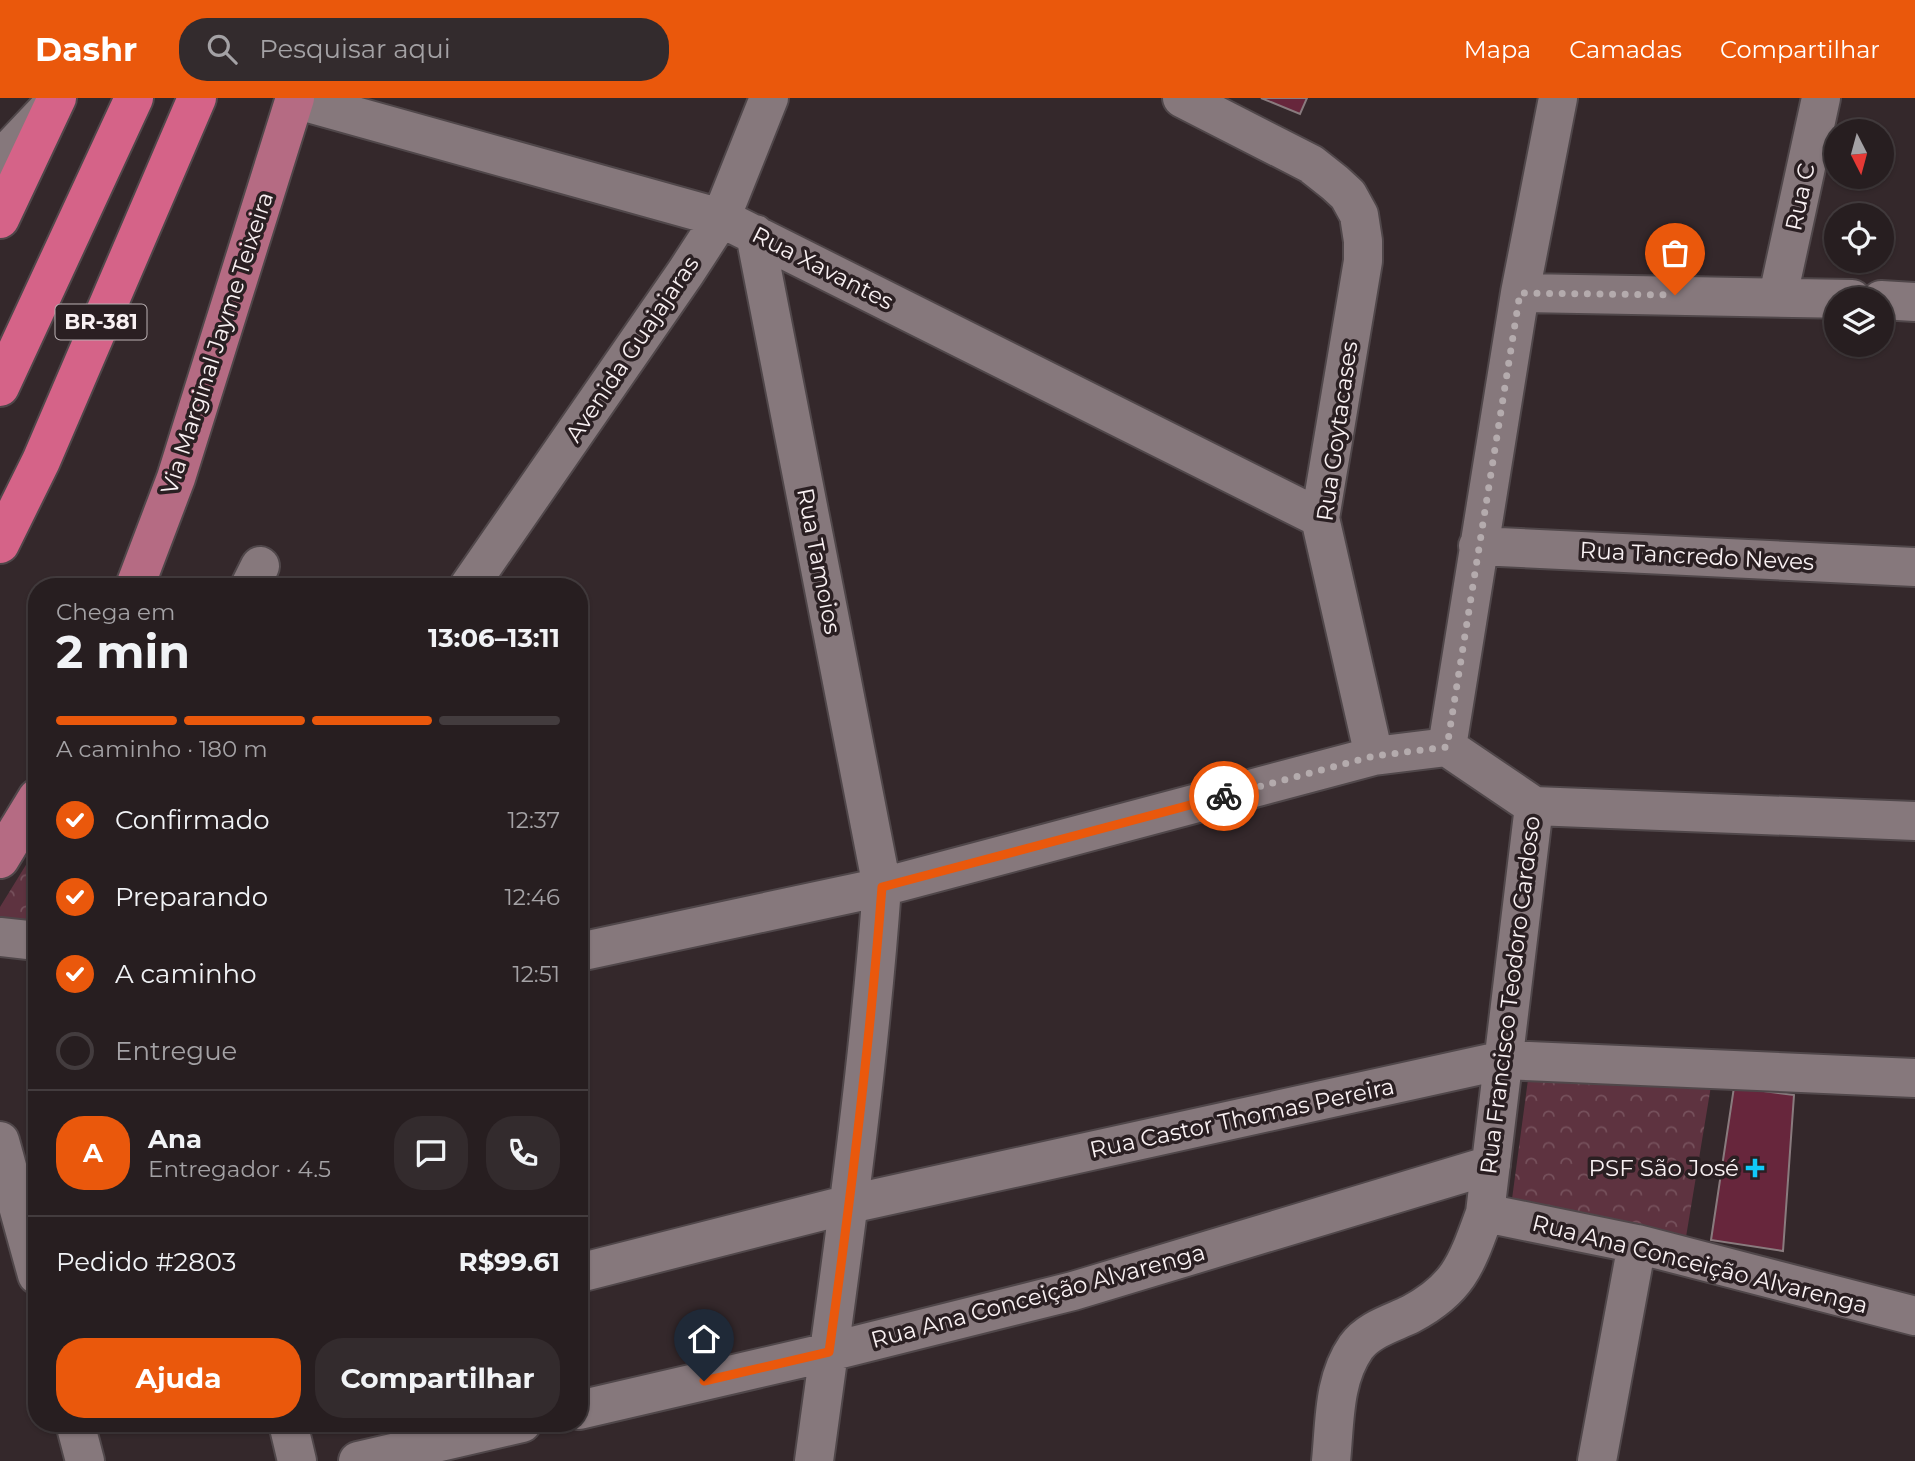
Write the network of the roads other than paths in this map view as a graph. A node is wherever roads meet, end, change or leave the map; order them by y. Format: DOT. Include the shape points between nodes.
graph roads {
  1 [pos="134,98"];
  2 [pos="197,98"];
  3 [pos="294,98"];
  4 [pos="769,98"];
  5 [pos="1182,98"];
  6 [pos="1558,98"];
  7 [pos="1821,98"];
  8 [pos="56,100"];
  9 [pos="0,160"];
  10 [pos="721,218"];
  11 [pos="0,219"];
  12 [pos="755,234"];
  13 [pos="1520,293"];
  14 [pos="1778,296"];
  15 [pos="1824,298"];
  16 [pos="1894,301"];
  17 [pos="1915,302"];
  18 [pos="0,387"];
  19 [pos="1320,518"];
  20 [pos="0,544"];
  21 [pos="1478,546"];
  22 [pos="1915,567"];
  23 [pos="138,578"];
  24 [pos="477,578"];
  25 [pos="1447,747"];
  26 [pos="1374,756"];
  27 [pos="1534,806"];
  28 [pos="28,813"];
  29 [pos="1915,821"];
  30 [pos="0,859"];
  31 [pos="882,887"];
  32 [pos="0,937"];
  33 [pos="28,940"];
  34 [pos="588,950"];
  35 [pos="1504,1060"];
  36 [pos="1915,1078"];
  37 [pos="0,1141"];
  38 [pos="1491,1165"];
  39 [pos="850,1204"];
  40 [pos="1485,1213"];
  41 [pos="28,1242"];
  42 [pos="1637,1244"];
  43 [pos="588,1271"];
  44 [pos="1915,1316"];
  45 [pos="829,1352"];
  46 [pos="588,1408"];
  47 [pos="77,1432"];
  48 [pos="290,1432"];
  49 [pos="483,1432"];
  50 [pos="85,1461"];
  51 [pos="297,1461"];
  52 [pos="358,1461"];
  53 [pos="814,1461"];
  54 [pos="1331,1461"];
  55 [pos="1597,1461"];
  1 -- 18 [label="highway, BR-381"];
  2 -- 20 [label="highway, BR-381" via="41,461"];
  3 -- 10 [label="street, Rua Xavantes"];
  3 -- 23 [label="main road, Via Marginal Jayme Teixeira" via="176,478"];
  4 -- 10 [label="street, Avenida Guajajaras"];
  5 -- 19 [label="street, Rua Goytacases" via="1311,164 1348,195 1359,215 1363,261"];
  6 -- 13 [label="street"];
  7 -- 14 [label="street, Rua C"];
  8 -- 9 [label="street"];
  8 -- 11 [label="highway"];
  10 -- 12 [label="street, Rua Xavantes"];
  10 -- 24 [label="street, Avenida Guajajaras"];
  12 -- 19 [label="street, Rua Xavantes"];
  12 -- 31 [label="street, Rua Tamoios"];
  13 -- 14 [label="street"];
  13 -- 21 [label="street"];
  14 -- 15 [label="street"];
  16 -- 17 [label="street"];
  19 -- 26 [label="street, Rua Goytacases"];
  21 -- 22 [label="street, Rua Tancredo Neves"];
  21 -- 25 [label="street"];
  25 -- 26 [label="street"];
  25 -- 27 [label="street, Rua Francisco Teodoro Cardoso"];
  26 -- 31 [label="street"];
  27 -- 29 [label="street"];
  27 -- 35 [label="street, Rua Francisco Teodoro Cardoso"];
  28 -- 30 [label="main road"];
  31 -- 34 [label="street"];
  31 -- 39 [label="street, Rua Tamoios"];
  32 -- 33 [label="street"];
  35 -- 36 [label="street, Rua Castor Thomas Pereira"];
  35 -- 38 [label="street, Rua Francisco Teodoro Cardoso"];
  35 -- 39 [label="street, Rua Castor Thomas Pereira"];
  37 -- 41 [label="street"];
  38 -- 40 [label="street, Rua Francisco Teodoro Cardoso"];
  38 -- 45 [label="street, Rua Ana Conceição Alvarenga" via="1073,1291"];
  39 -- 43 [label="street, Rua Castor Thomas Pereira"];
  39 -- 45 [label="street, Rua Tamoios"];
  40 -- 42 [label="street, Rua Ana Conceição Alvarenga"];
  40 -- 54 [label="street, Rua Francisco Teodoro Cardoso" via="1465,1267 1444,1293 1358,1344 1338,1385"];
  42 -- 44 [label="street, Rua Ana Conceição Alvarenga"];
  42 -- 55 [label="street"];
  45 -- 46 [label="street, Rua Ana Conceição Alvarenga"];
  45 -- 53 [label="street, Rua Tamoios"];
  47 -- 50 [label="street"];
  48 -- 51 [label="street"];
  49 -- 52 [label="street"];
}
